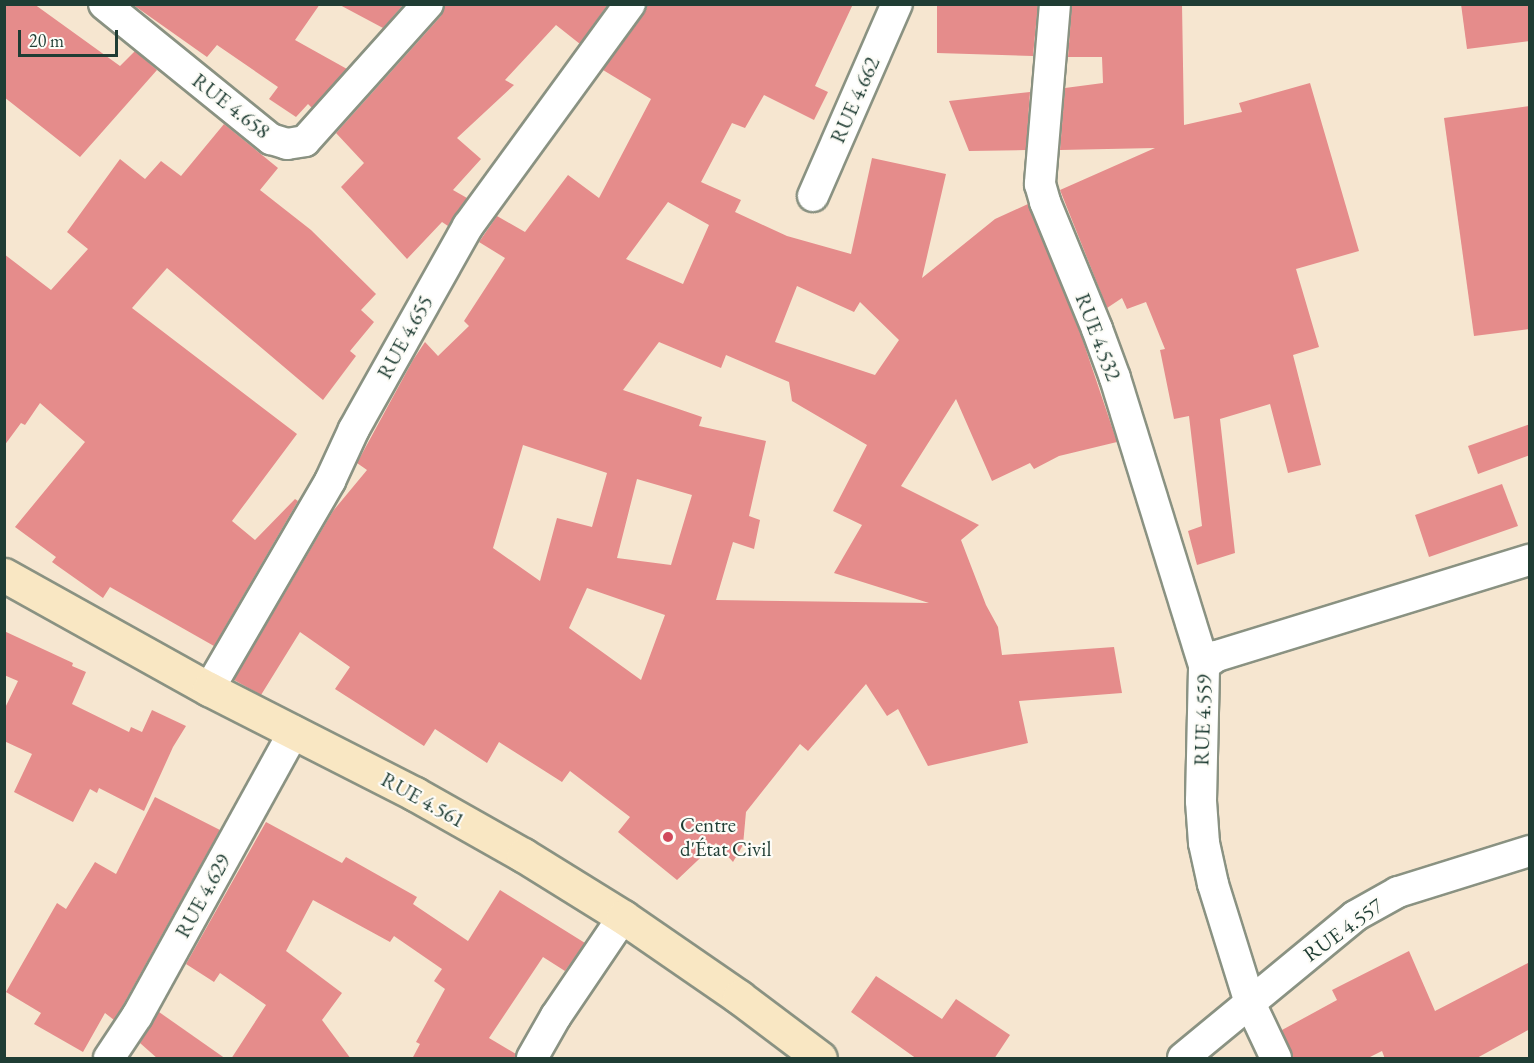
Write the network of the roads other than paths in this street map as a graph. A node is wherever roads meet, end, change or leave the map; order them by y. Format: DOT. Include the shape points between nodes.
graph roads {
  1 [pos="104,4"];
  2 [pos="428,4"];
  3 [pos="630,4"];
  4 [pos="897,4"];
  5 [pos="1055,4"];
  6 [pos="813,196"];
  7 [pos="1530,560"];
  8 [pos="4,575"];
  9 [pos="1203,665"];
  10 [pos="209,688"];
  11 [pos="294,732"];
  12 [pos="1530,851"];
  13 [pos="623,917"];
  14 [pos="1250,1003"];
  15 [pos="109,1059"];
  16 [pos="532,1059"];
  17 [pos="820,1059"];
  18 [pos="1183,1059"];
  19 [pos="1276,1059"];
  1 -- 2 [label="street, RUE 4.658" via="271,139 287,144 304,141"];
  3 -- 10 [label="street, RUE 4.655" via="468,226 388,366 330,481"];
  4 -- 6 [label="street, RUE 4.662"];
  5 -- 9 [label="street, RUE 4.532" via="1040,183 1114,378"];
  7 -- 9 [label="street, RUE 4.559" via="1218,656"];
  8 -- 10 [label="main road, RUE 4.561"];
  9 -- 14 [label="street, RUE 4.559" via="1204,843"];
  10 -- 11 [label="main road, RUE 4.561"];
  11 -- 13 [label="main road, RUE 4.561" via="416,794"];
  11 -- 15 [label="street, RUE 4.629"];
  12 -- 14 [label="street, RUE 4.557" via="1398,892 1355,916"];
  13 -- 16 [label="street"];
  13 -- 17 [label="main road, RUE 4.561"];
  14 -- 18 [label="street, RUE 4.557"];
  14 -- 19 [label="street, RUE 4.559"];
}
